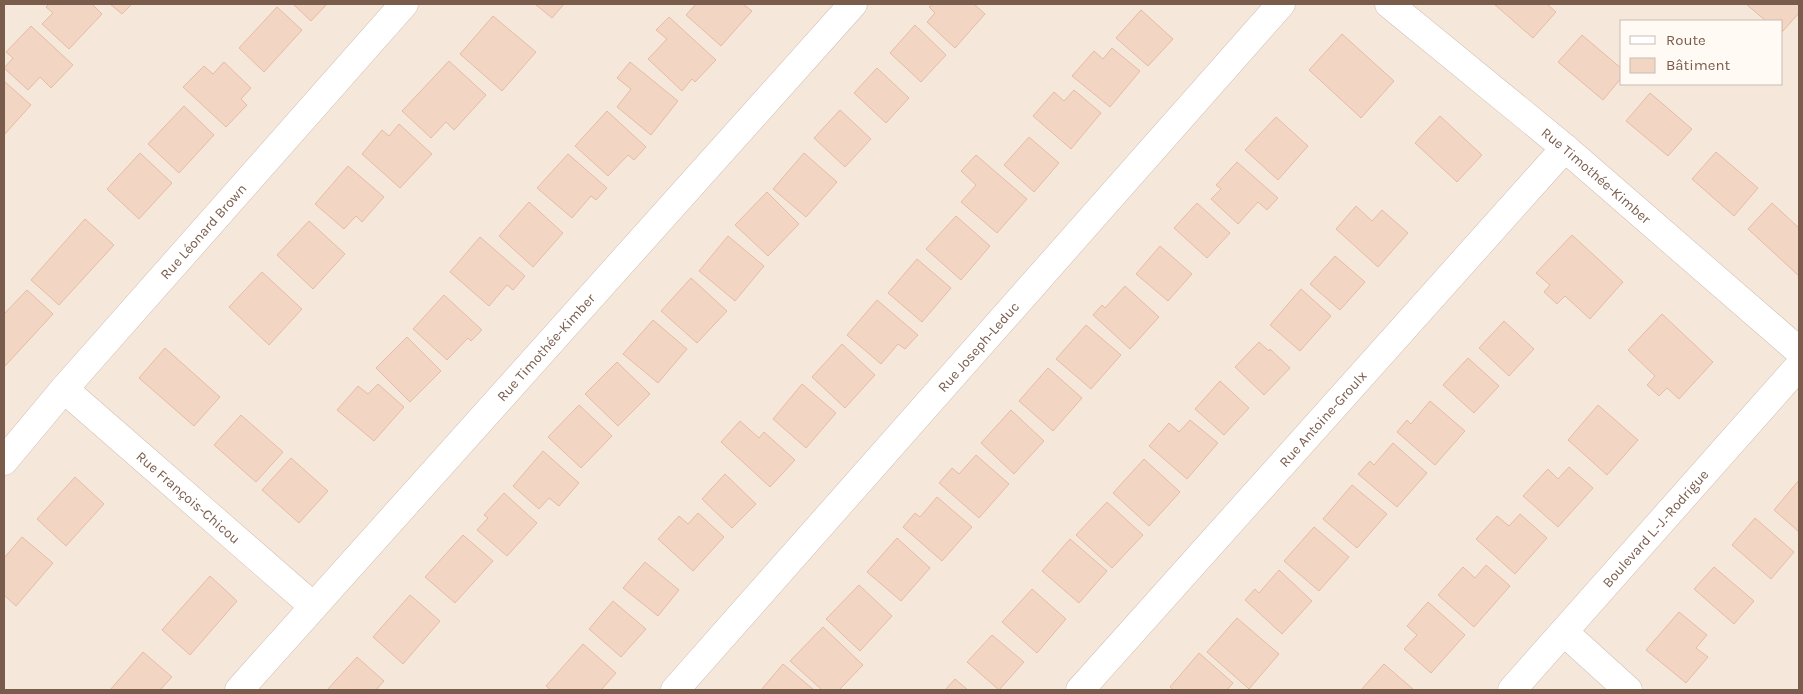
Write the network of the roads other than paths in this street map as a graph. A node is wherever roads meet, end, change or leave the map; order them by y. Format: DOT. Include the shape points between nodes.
graph roads {
  1 [pos="404,4"];
  2 [pos="852,4"];
  3 [pos="1281,4"];
  4 [pos="1388,4"];
  5 [pos="1564,148"];
  6 [pos="1799,351"];
  7 [pos="1799,366"];
  8 [pos="64,390"];
  9 [pos="4,461"];
  10 [pos="313,606"];
  11 [pos="1564,632"];
  12 [pos="239,690"];
  13 [pos="675,690"];
  14 [pos="1080,690"];
  15 [pos="1512,690"];
  16 [pos="1628,690"];
  1 -- 8 [label="street, Rue Léonard Brown"];
  2 -- 10 [label="street, Rue Timothée-Kimber"];
  3 -- 13 [label="street, Rue Joseph-Leduc"];
  4 -- 5 [label="street, Rue Timothée-Kimber"];
  5 -- 6 [label="street, Rue Timothée-Kimber"];
  5 -- 14 [label="street, Rue Antoine-Groulx"];
  7 -- 11 [label="street, Boulevard L.-J.-Rodrigue"];
  8 -- 9 [label="street, Rue Léonard Brown"];
  8 -- 10 [label="street, Rue François-Chicou"];
  10 -- 12 [label="street, Rue Timothée-Kimber"];
  11 -- 15 [label="street, Boulevard L.-J.-Rodrigue"];
  11 -- 16 [label="street"];
}
